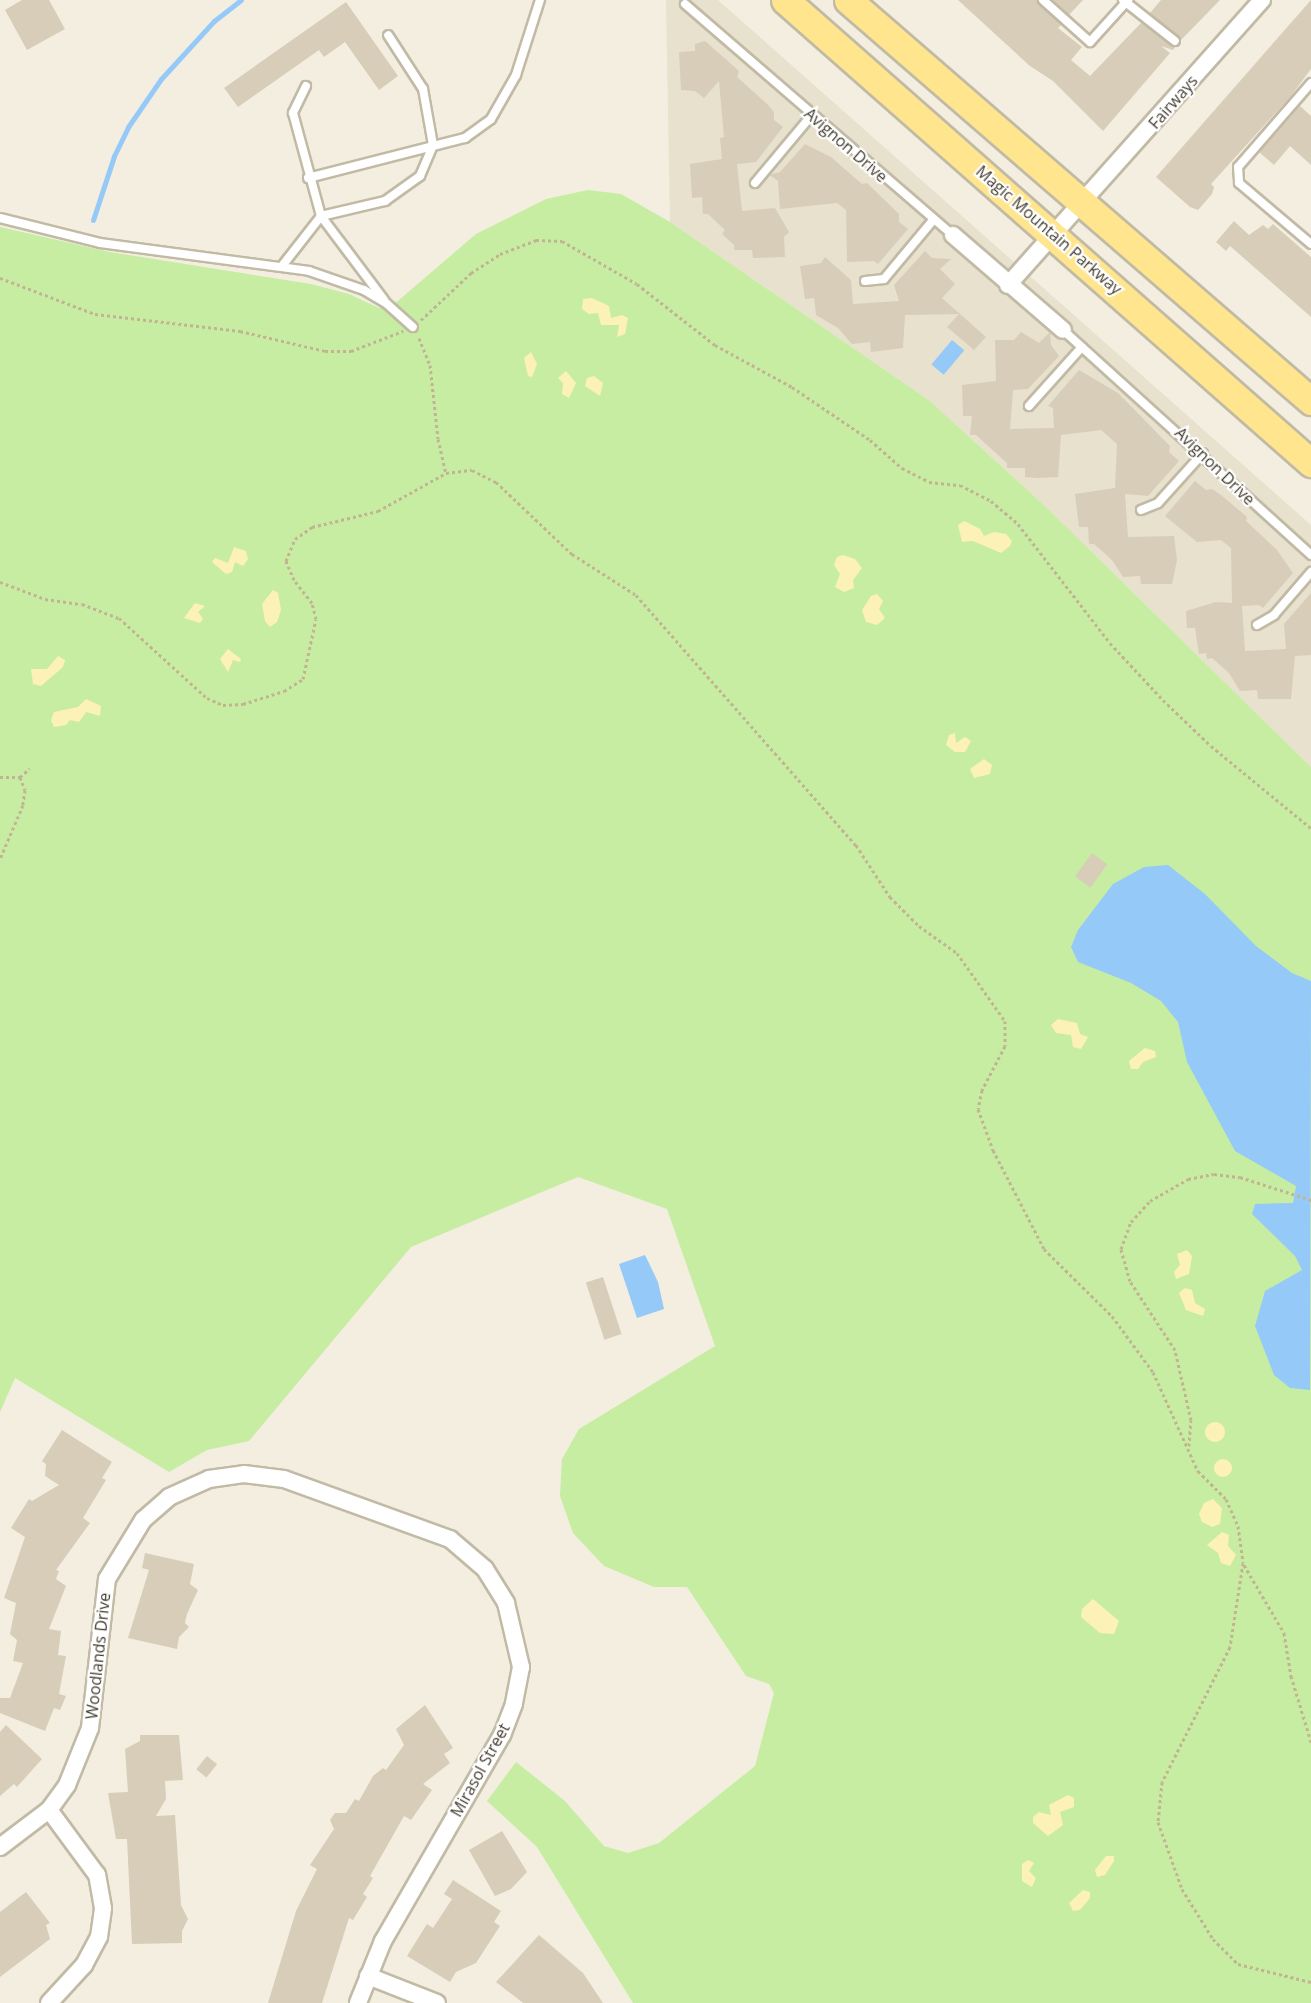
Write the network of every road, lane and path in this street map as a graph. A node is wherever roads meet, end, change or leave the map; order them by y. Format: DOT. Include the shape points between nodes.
graph roads {
  1 [pos="540,0"];
  2 [pos="785,0"];
  3 [pos="848,0"];
  4 [pos="1043,0"];
  5 [pos="1262,0"];
  6 [pos="1125,1"];
  7 [pos="685,4"];
  8 [pos="388,35"];
  9 [pos="1175,41"];
  10 [pos="1311,83"];
  11 [pos="306,86"];
  12 [pos="811,116"];
  13 [pos="433,145"];
  14 [pos="309,178"];
  15 [pos="755,183"];
  16 [pos="1083,203"];
  17 [pos="321,216"];
  18 [pos="0,218"];
  19 [pos="934,219"];
  20 [pos="1054,234"];
  21 [pos="953,235"];
  22 [pos="1311,244"];
  23 [pos="282,266"];
  24 [pos="0,278"];
  25 [pos="865,281"];
  26 [pos="1008,285"];
  27 [pos="386,303"];
  28 [pos="413,327"];
  29 [pos="1063,330"];
  30 [pos="1082,347"];
  31 [pos="1311,401"];
  32 [pos="1029,406"];
  33 [pos="1203,453"];
  34 [pos="1311,463"];
  35 [pos="446,473"];
  36 [pos="1141,510"];
  37 [pos="1311,555"];
  38 [pos="1311,572"];
  39 [pos="0,582"];
  40 [pos="1257,625"];
  41 [pos="30,768"];
  42 [pos="0,777"];
  43 [pos="20,777"];
  44 [pos="1311,828"];
  45 [pos="0,859"];
  46 [pos="1311,1200"];
  47 [pos="1189,1448"];
  48 [pos="209,1479"];
  49 [pos="1243,1563"];
  50 [pos="1311,1742"];
  51 [pos="49,1810"];
  52 [pos="0,1847"];
  53 [pos="368,1976"];
  54 [pos="1311,1982"];
  55 [pos="49,2003"];
  56 [pos="358,2003"];
  57 [pos="437,2003"];
  1 -- 13 [label="lane" via="516,75 491,118 465,138"];
  2 -- 20 [label="main road, Magic Mountain Parkway"];
  3 -- 16 [label="main road"];
  4 -- 6 [label="lane" via="1090,42"];
  5 -- 16 [label="street, Fairways"];
  6 -- 9 [label="lane"];
  7 -- 12 [label="lane, Avignon Drive"];
  8 -- 13 [label="lane" via="423,89"];
  10 -- 22 [label="lane" via="1238,167 1239,183"];
  11 -- 14 [label="lane" via="293,113"];
  12 -- 15 [label="lane"];
  12 -- 19 [label="lane, Avignon Drive"];
  13 -- 14 [label="lane"];
  13 -- 17 [label="lane" via="420,176 385,201"];
  14 -- 17 [label="lane"];
  16 -- 20 [label="street"];
  16 -- 31 [label="main road"];
  17 -- 23 [label="lane"];
  17 -- 27 [label="lane"];
  18 -- 23 [label="lane" via="100,243"];
  19 -- 21 [label="lane, Avignon Drive"];
  19 -- 25 [label="lane" via="884,279"];
  20 -- 26 [label="street"];
  20 -- 34 [label="main road, Magic Mountain Parkway"];
  21 -- 26 [label="street, Avignon Drive"];
  23 -- 27 [label="lane" via="353,287"];
  24 -- 28 [label="path" via="94,314 240,332 325,351 351,351"];
  26 -- 29 [label="street, Avignon Drive"];
  27 -- 28 [label="lane"];
  28 -- 35 [label="path" via="430,365"];
  28 -- 44 [label="path" via="471,273 500,254 536,240 562,241 637,284 715,345 792,387 870,440 902,468 929,482 960,485 992,501 1018,524 1110,643 1164,700 1211,746"];
  29 -- 30 [label="lane, Avignon Drive"];
  30 -- 32 [label="lane"];
  30 -- 33 [label="lane, Avignon Drive"];
  33 -- 36 [label="lane" via="1158,503"];
  33 -- 37 [label="lane, Avignon Drive"];
  35 -- 39 [label="path" via="378,511 312,528 295,539 286,561 294,580 312,603 316,619 303,679 284,691 243,704 223,705 207,698 119,618 82,604 45,599"];
  35 -- 47 [label="path" via="472,470 496,482 572,554 636,595 856,845 890,897 919,926 957,953 1005,1021 1005,1046 982,1090 978,1109 993,1150 1044,1249 1057,1257 1119,1325 1154,1372"];
  38 -- 40 [label="lane" via="1274,615"];
  41 -- 43 [label="path"];
  42 -- 43 [label="path"];
  43 -- 45 [label="path" via="25,790 23,805"];
  46 -- 47 [label="path" via="1240,1177 1214,1174 1188,1179 1160,1196 1131,1222 1121,1249 1130,1281 1175,1350 1191,1420"];
  47 -- 49 [label="path" via="1198,1471 1230,1508 1238,1526"];
  48 -- 51 [label="street, Woodlands Drive" via="169,1497 143,1520 107,1579 90,1728 67,1785"];
  48 -- 53 [label="street, Mirasol Street" via="244,1474 284,1479 417,1525 450,1539 485,1569 506,1602 521,1666 514,1704 502,1735 383,1941"];
  49 -- 50 [label="path" via="1284,1633 1291,1676"];
  49 -- 54 [label="path" via="1230,1647 1162,1782 1158,1822 1182,1889 1213,1939 1238,1964"];
  51 -- 52 [label="street, Woodlands Drive"];
  51 -- 55 [label="street" via="97,1875 103,1908 99,1937 84,1965"];
  53 -- 56 [label="street, Mirasol Street"];
  53 -- 57 [label="street"];
}
